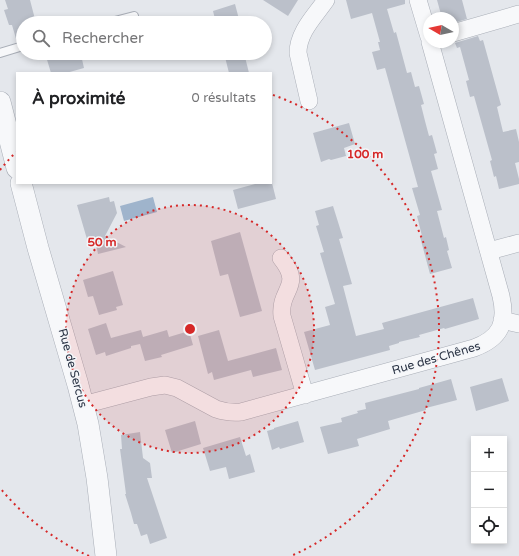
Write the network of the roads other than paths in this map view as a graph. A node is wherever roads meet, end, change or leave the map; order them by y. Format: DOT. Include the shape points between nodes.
graph roads {
  1 [pos="326,0"];
  2 [pos="418,0"];
  3 [pos="519,14"];
  4 [pos="423,17"];
  5 [pos="459,31"];
  6 [pos="16,48"];
  7 [pos="432,48"];
  8 [pos="0,53"];
  9 [pos="309,100"];
  10 [pos="0,102"];
  11 [pos="16,164"];
  12 [pos="21,184"];
  13 [pos="519,242"];
  14 [pos="489,251"];
  15 [pos="281,258"];
  16 [pos="502,320"];
  17 [pos="519,324"];
  18 [pos="305,395"];
  19 [pos="83,405"];
  20 [pos="106,556"];
  1 -- 9 [label="street" via="303,32 298,46"];
  2 -- 4 [label="street"];
  3 -- 5 [label="street"];
  6 -- 8 [label="lane"];
  7 -- 14 [label="street, Rue des Chênes"];
  10 -- 11 [label="street"];
  12 -- 19 [label="street, Rue de Sercus"];
  13 -- 14 [label="street"];
  14 -- 16 [label="street, Rue des Chênes" via="502,300"];
  15 -- 18 [label="street" via="289,270 291,279 283,299 282,316"];
  16 -- 17 [label="street"];
  16 -- 18 [label="street, Rue des Chênes" via="497,334 482,345"];
  18 -- 19 [label="street, Rue des Chênes" via="228,413 178,388 165,385"];
  19 -- 20 [label="street, Rue de Sercus" via="94,460"];
}
